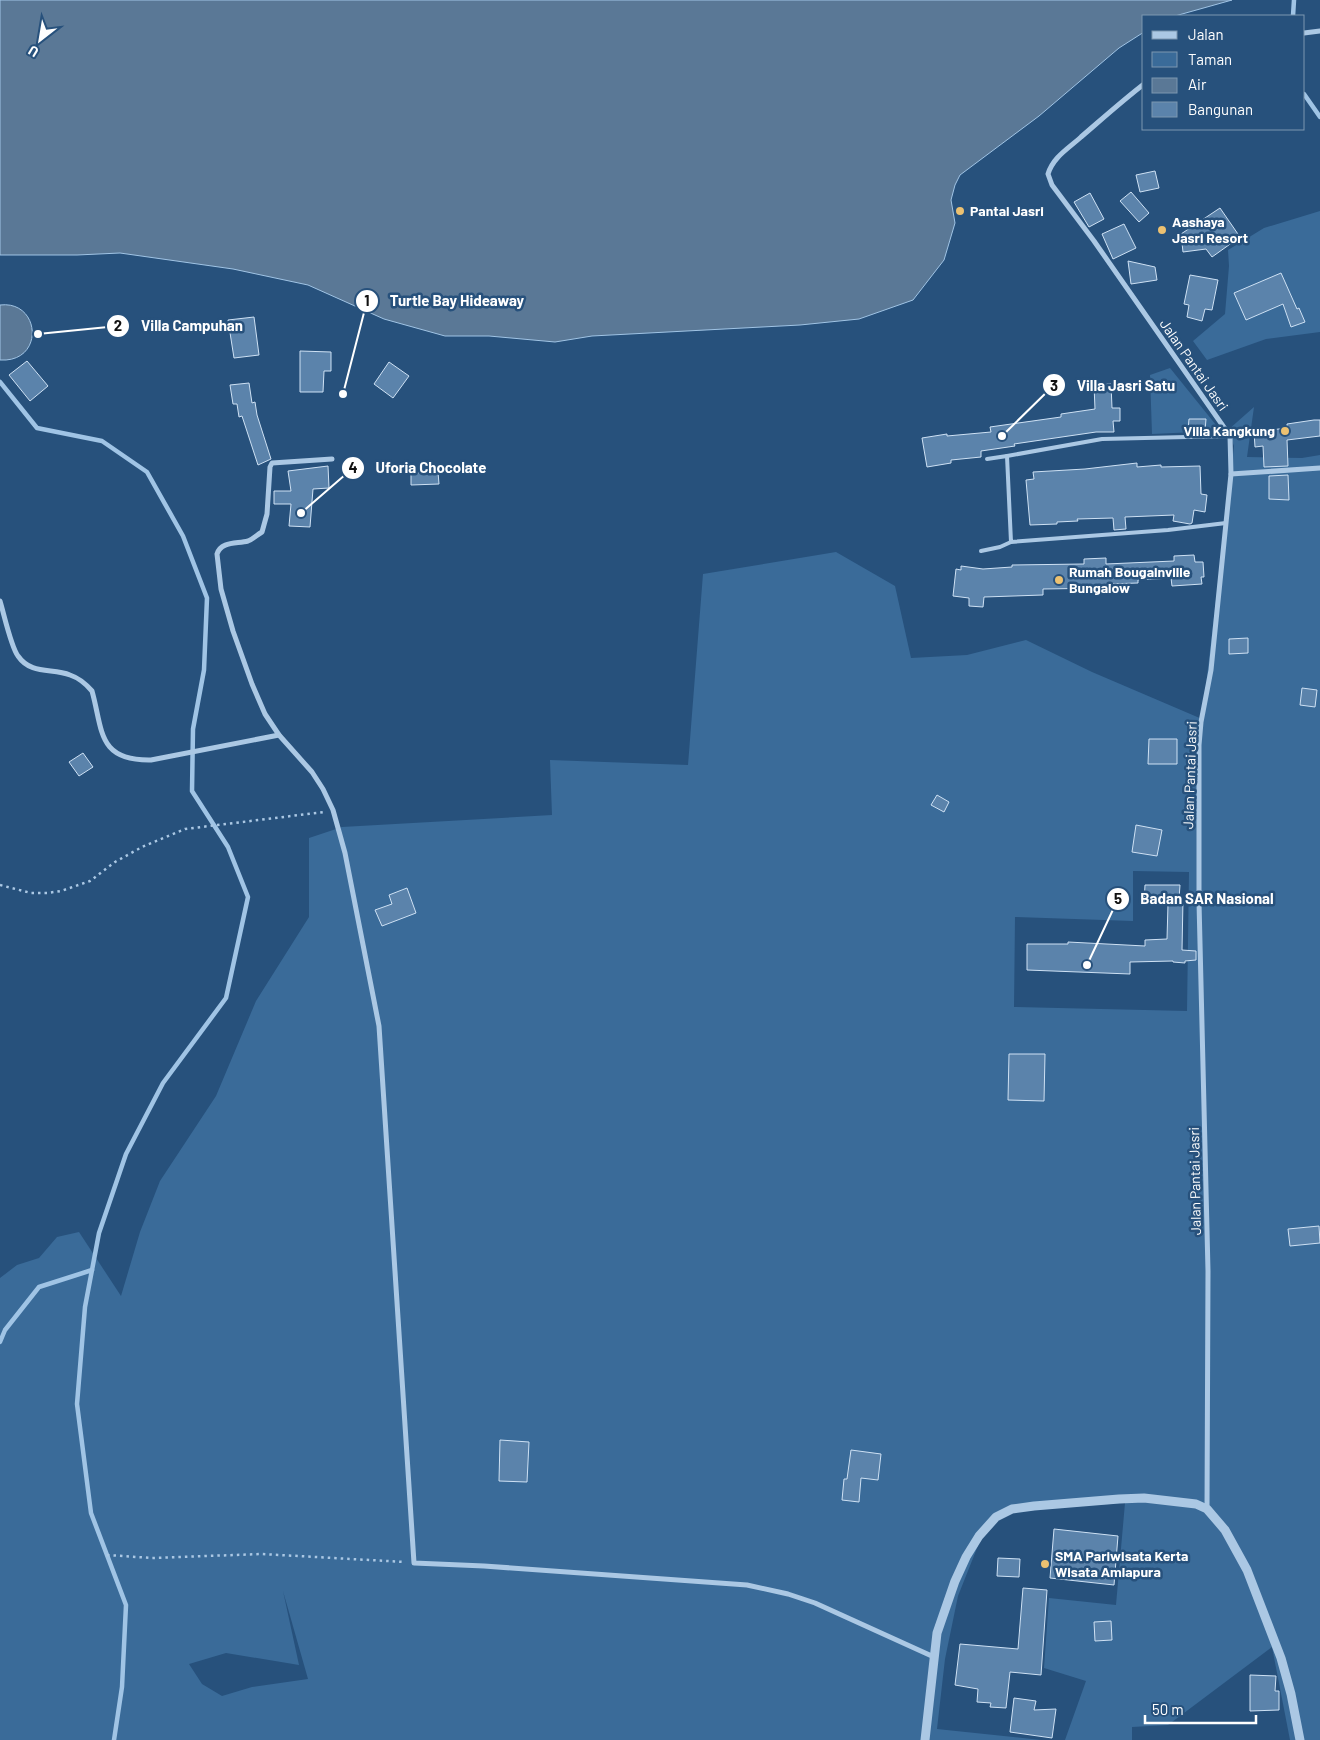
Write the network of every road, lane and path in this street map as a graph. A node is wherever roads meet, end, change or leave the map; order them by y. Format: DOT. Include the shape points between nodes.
graph roads {
  1 [pos="1320,31"];
  2 [pos="1305,33"];
  3 [pos="1142,86"];
  4 [pos="1230,436"];
  5 [pos="1007,456"];
  6 [pos="332,459"];
  7 [pos="987,460"];
  8 [pos="1320,468"];
  9 [pos="1231,474"];
  10 [pos="1226,524"];
  11 [pos="1011,542"];
  12 [pos="981,551"];
  13 [pos="0,602"];
  14 [pos="279,735"];
  15 [pos="333,810"];
  16 [pos="0,885"];
  17 [pos="1207,1509"];
  18 [pos="107,1555"];
  19 [pos="414,1563"];
  20 [pos="934,1657"];
  21 [pos="925,1740"];
  22 [pos="1300,1740"];
  1 -- 2 [label="street"];
  3 -- 4 [label="street, Jalan Pantai Jasri" via="1055,160 1048,178"];
  4 -- 5 [label="lane" via="1102,439"];
  4 -- 9 [label="street, Jalan Pantai Jasri"];
  5 -- 7 [label="lane"];
  5 -- 11 [label="lane"];
  6 -- 14 [label="street" via="272,463 268,514 262,532 248,541 223,546 217,554 221,589 233,631 265,714"];
  8 -- 9 [label="street"];
  9 -- 10 [label="street, Jalan Pantai Jasri"];
  10 -- 11 [label="lane"];
  10 -- 17 [label="street, Jalan Pantai Jasri" via="1211,670 1199,745 1199,902 1208,1271"];
  11 -- 12 [label="lane"];
  13 -- 14 [label="street" via="16,654 23,663 37,670 69,674 92,690 103,738 109,747 126,757 151,760"];
  14 -- 15 [label="street" via="312,772"];
  15 -- 16 [label="path" via="185,829 142,847 76,887 32,893"];
  15 -- 19 [label="street" via="345,853 380,1026"];
  17 -- 20 [label="street" via="1189,1502 1144,1498 1012,1509 996,1517 979,1536 955,1581 937,1633"];
  17 -- 22 [label="street" via="1225,1530 1247,1570 1280,1658"];
  18 -- 19 [label="path" via="152,1558 262,1554"];
  19 -- 20 [label="street" via="747,1586 815,1603"];
  20 -- 21 [label="street"];
}
